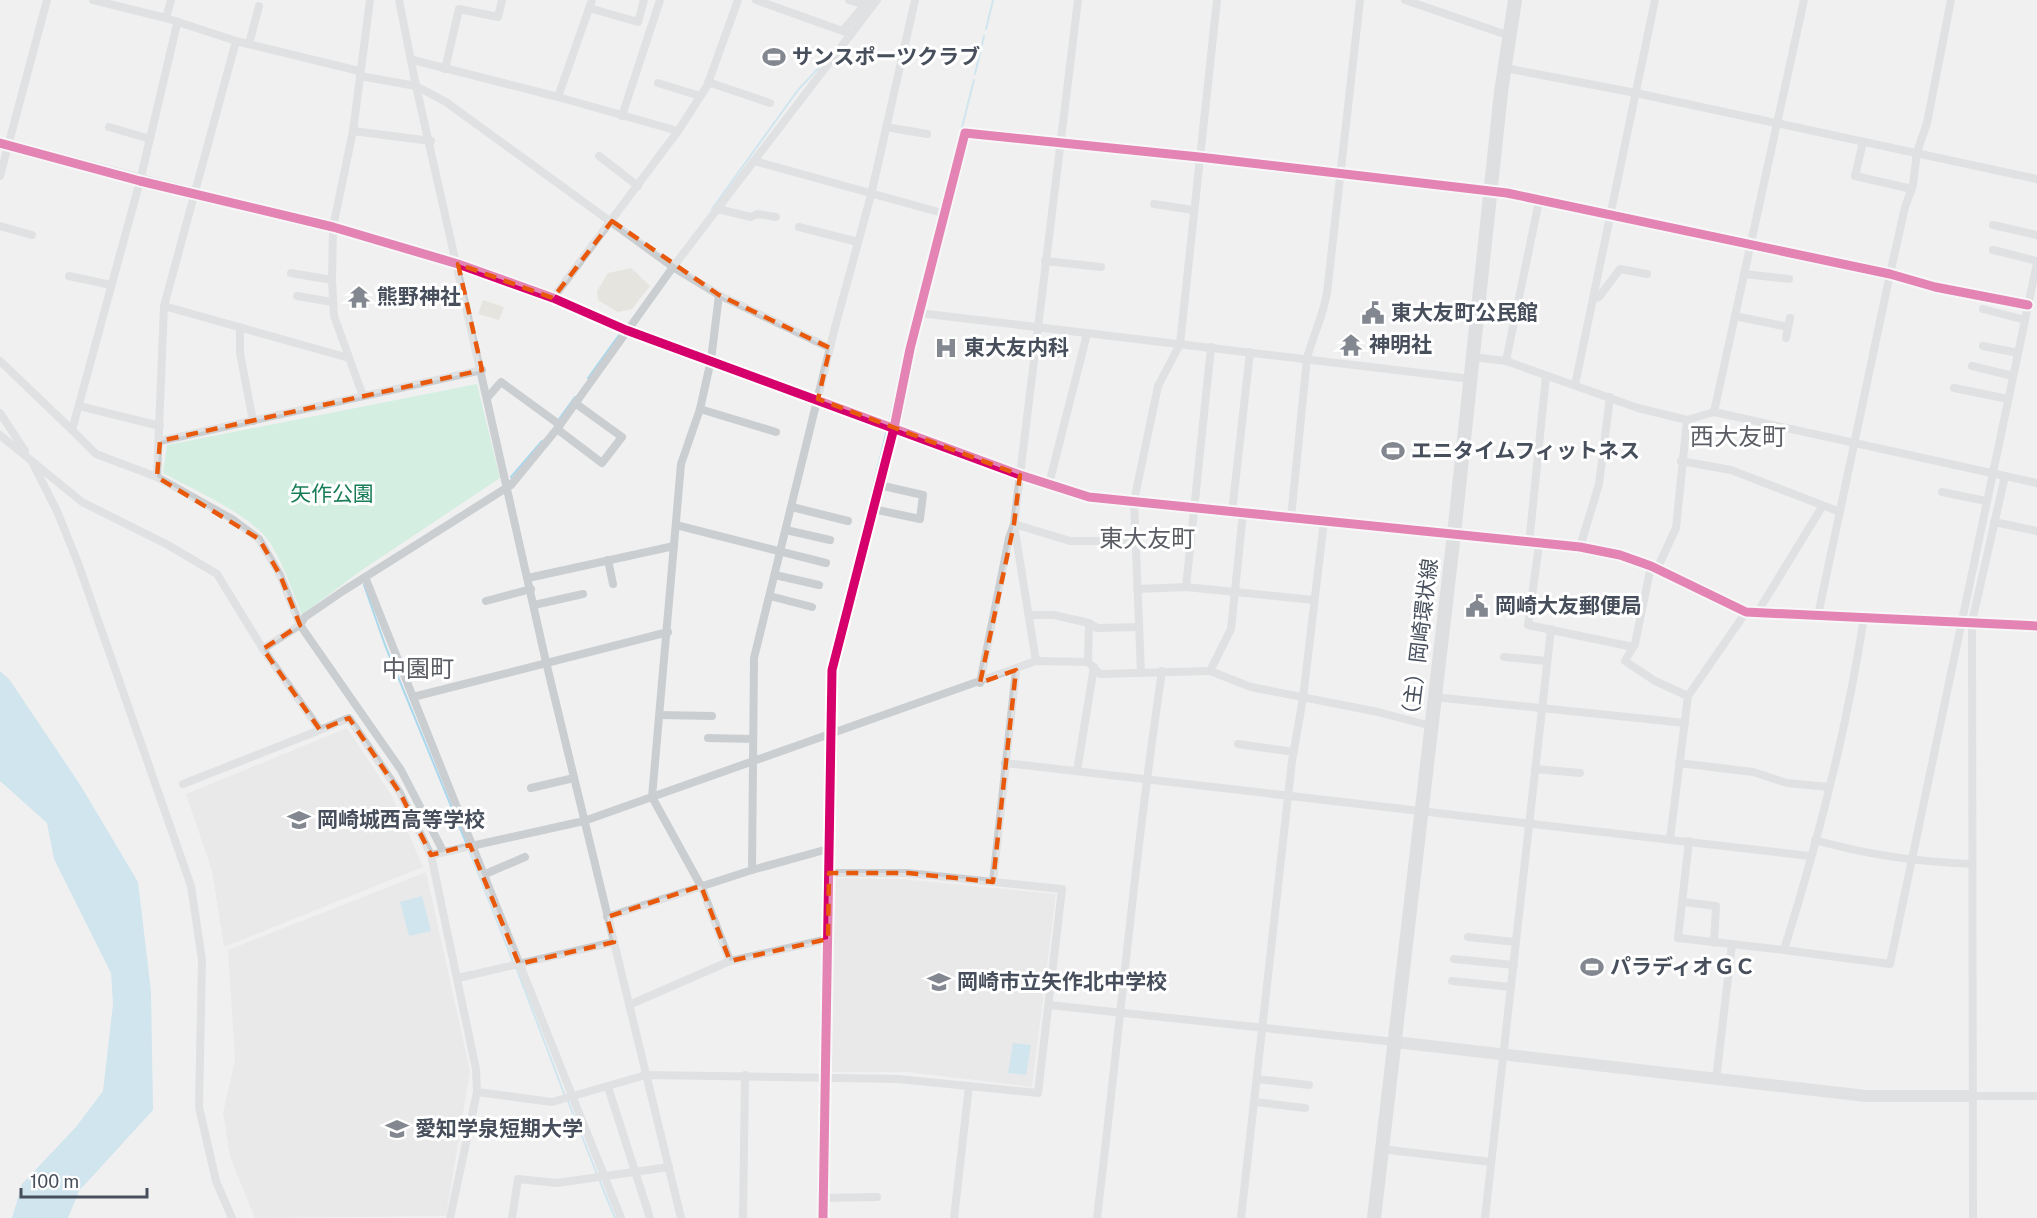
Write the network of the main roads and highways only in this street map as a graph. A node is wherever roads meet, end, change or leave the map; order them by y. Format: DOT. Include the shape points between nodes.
graph roads {
  1 [pos="1515,0"];
  2 [pos="1374,1218"];
  1 -- 2 [label="main road, （主）岡崎環状線"];
}
